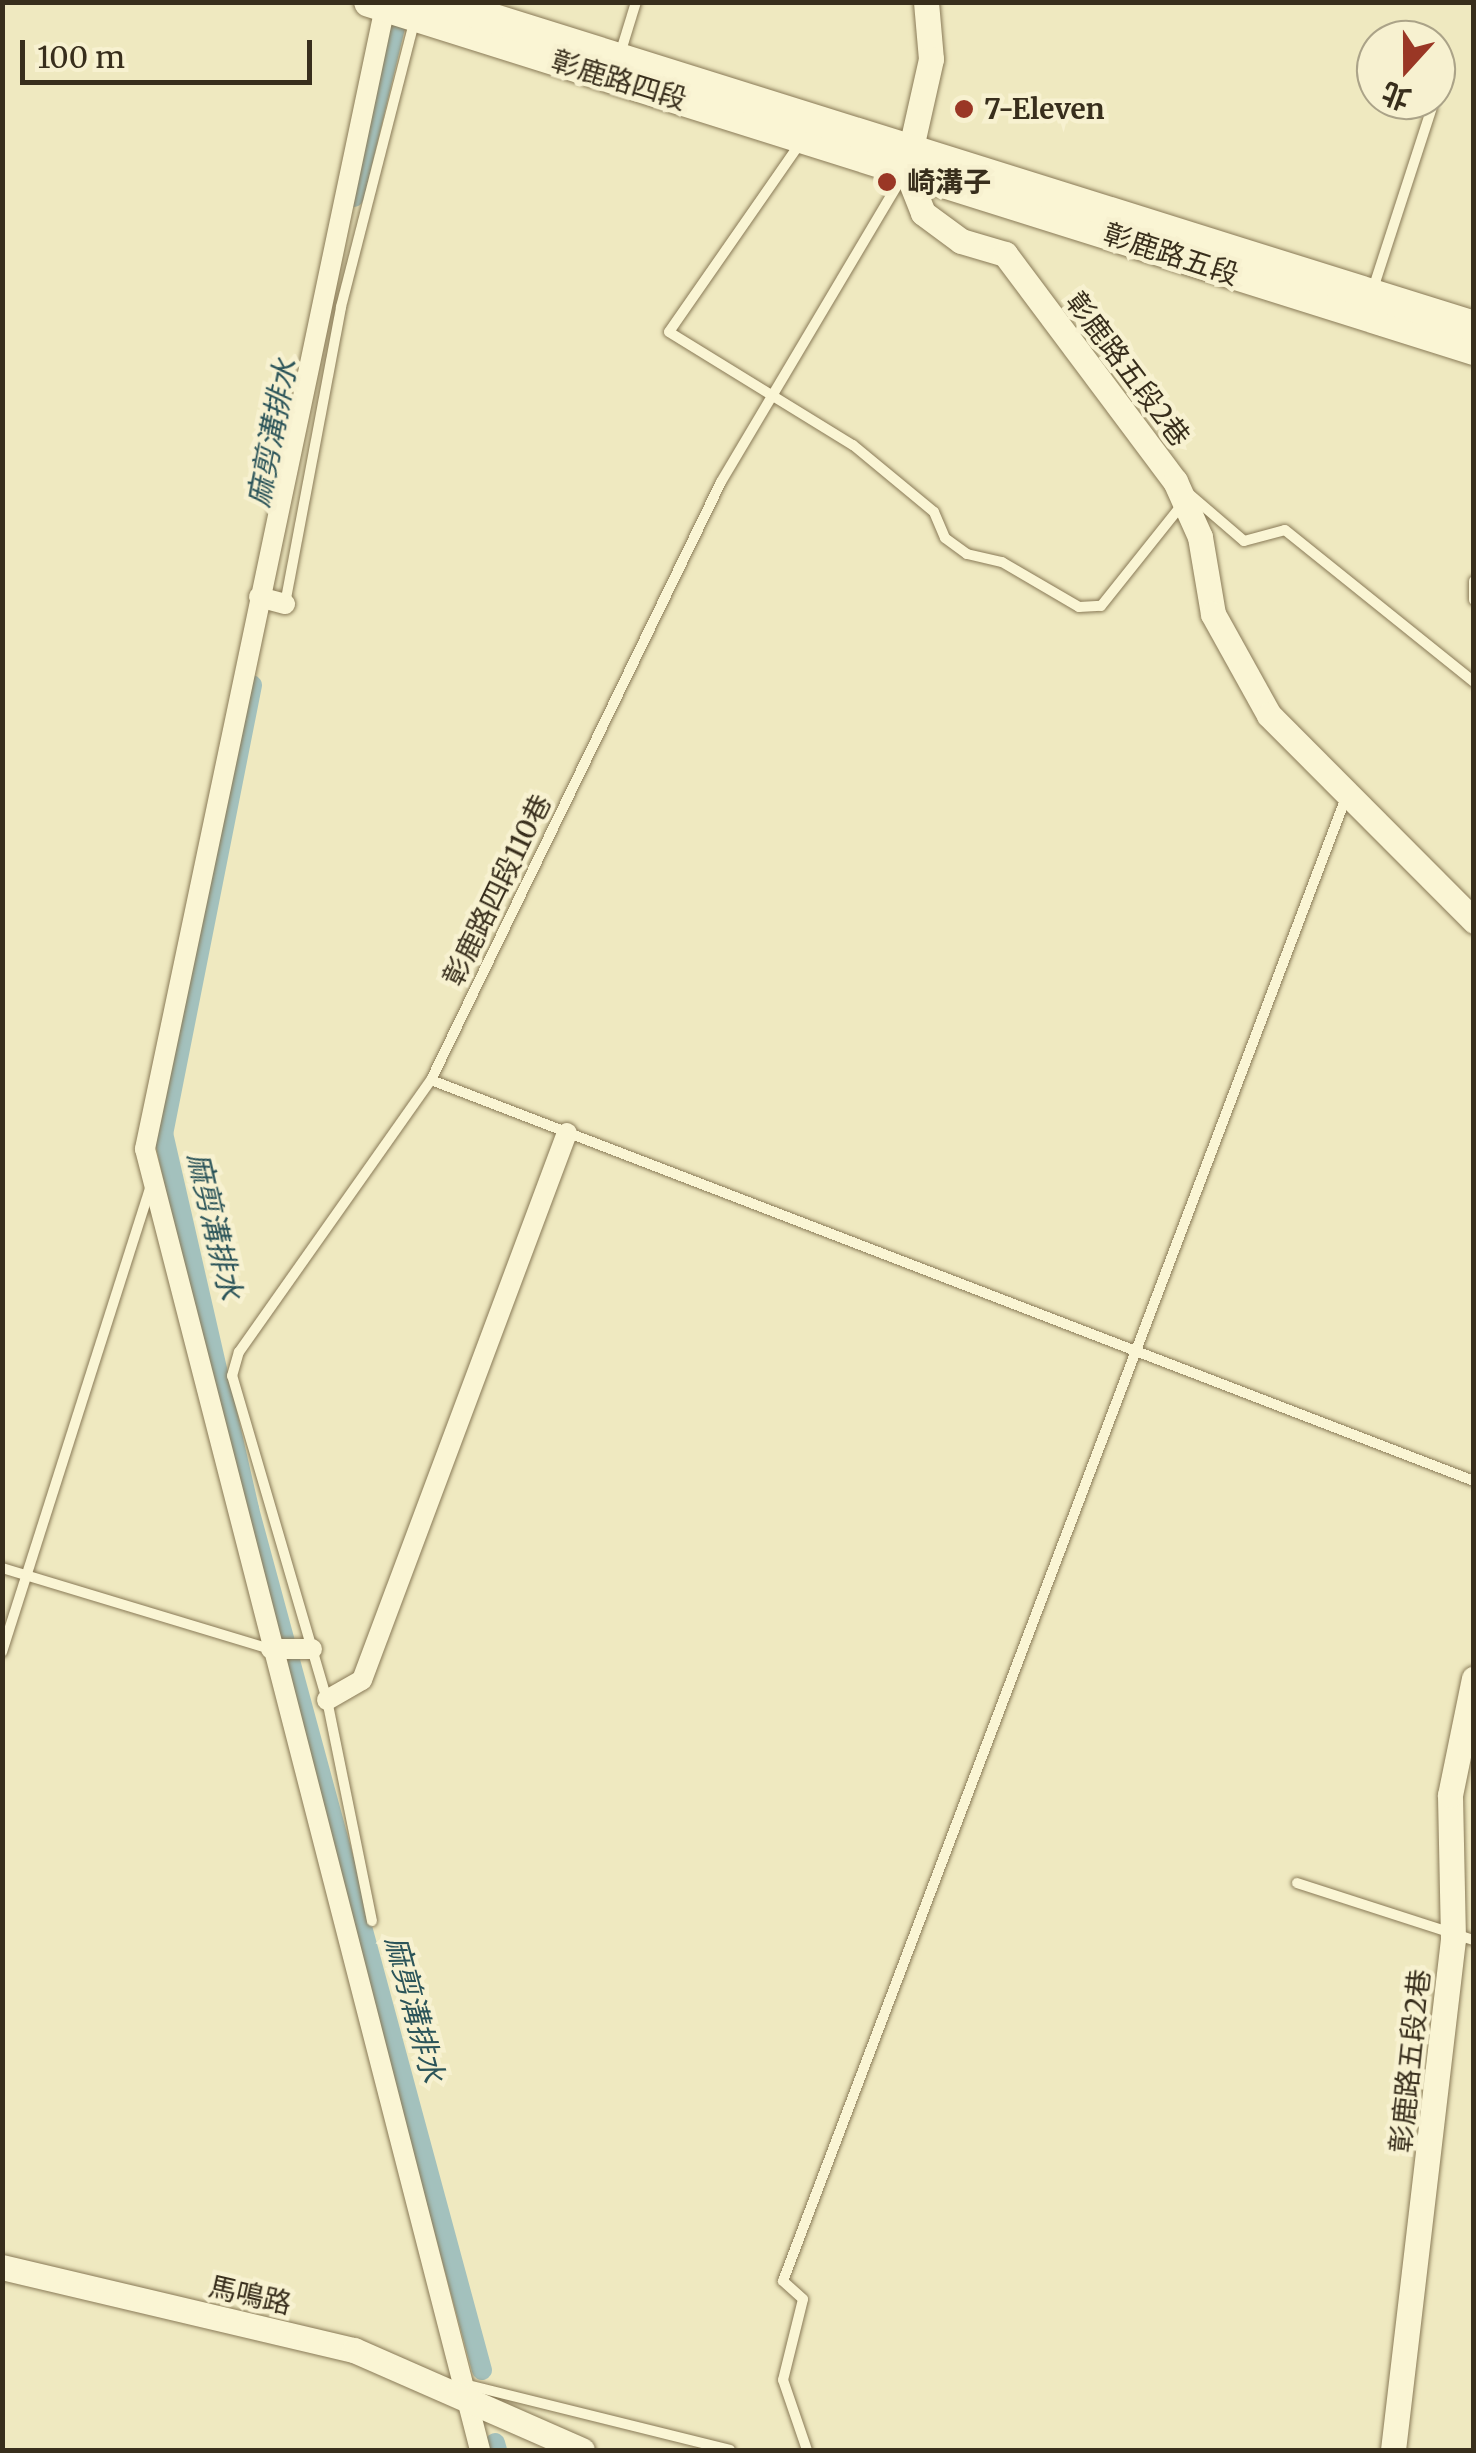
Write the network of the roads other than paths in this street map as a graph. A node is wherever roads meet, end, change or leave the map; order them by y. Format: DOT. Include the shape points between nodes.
graph roads {
  1 [pos="636,2"];
  2 [pos="926,2"];
  3 [pos="380,4"];
  4 [pos="425,7"];
  5 [pos="617,68"];
  6 [pos="1428,120"];
  7 [pos="804,138"];
  8 [pos="870,146"];
  9 [pos="909,159"];
  10 [pos="1367,304"];
  11 [pos="1474,326"];
  12 [pos="1474,350"];
  13 [pos="772,394"];
  14 [pos="1175,481"];
  15 [pos="1180,507"];
  16 [pos="1474,581"];
  17 [pos="259,598"];
  18 [pos="1474,600"];
  19 [pos="286,604"];
  20 [pos="1474,682"];
  21 [pos="1346,797"];
  22 [pos="1474,921"];
  23 [pos="431,1080"];
  24 [pos="567,1133"];
  25 [pos="152,1183"];
  26 [pos="1138,1353"];
  27 [pos="1474,1481"];
  28 [pos="2,1568"];
  29 [pos="25,1575"];
  30 [pos="310,1642"];
  31 [pos="271,1649"];
  32 [pos="2,1652"];
  33 [pos="1474,1678"];
  34 [pos="327,1700"];
  35 [pos="1297,1884"];
  36 [pos="372,1921"];
  37 [pos="1463,1940"];
  38 [pos="2,2266"];
  39 [pos="470,2397"];
  40 [pos="480,2450"];
  41 [pos="582,2450"];
  42 [pos="730,2450"];
  43 [pos="807,2450"];
  44 [pos="1393,2450"];
  1 -- 5 [label="lane"];
  2 -- 9 [label="street" via="932,59"];
  3 -- 4 [label="main road, 彰鹿路四段"];
  3 -- 17 [label="street"];
  4 -- 5 [label="main road, 彰鹿路四段"];
  4 -- 19 [label="lane" via="341,307"];
  5 -- 7 [label="main road, 彰鹿路四段"];
  5 -- 8 [label="main road, 彰鹿路四段"];
  6 -- 10 [label="lane"];
  7 -- 8 [label="main road, 彰鹿路四段"];
  7 -- 13 [label="lane" via="669,332"];
  8 -- 9 [label="main road, 彰鹿路五段"];
  9 -- 10 [label="main road, 彰鹿路五段"];
  9 -- 13 [label="lane, 彰鹿路四段110巷"];
  9 -- 14 [label="street, 彰鹿路五段2巷" via="923,213 961,241 1005,254"];
  10 -- 11 [label="main road, 彰鹿路五段"];
  10 -- 12 [label="main road, 彰鹿路五段"];
  13 -- 15 [label="lane" via="934,512 945,538 967,554 1002,562 1078,607 1100,606"];
  13 -- 23 [label="lane, 彰鹿路四段110巷" via="720,482"];
  14 -- 15 [label="street, 彰鹿路五段2巷"];
  14 -- 20 [label="lane" via="1244,540 1285,530"];
  15 -- 21 [label="street, 彰鹿路五段2巷" via="1200,537 1213,614 1269,715"];
  16 -- 18 [label="lane"];
  17 -- 19 [label="street"];
  17 -- 25 [label="street" via="145,1149"];
  21 -- 22 [label="street, 彰鹿路五段2巷"];
  21 -- 26 [label="lane"];
  23 -- 24 [label="lane"];
  23 -- 30 [label="lane, 彰鹿路四段110巷" via="240,1352 232,1376"];
  24 -- 26 [label="lane"];
  24 -- 34 [label="street" via="362,1680"];
  25 -- 29 [label="lane"];
  25 -- 31 [label="street"];
  26 -- 27 [label="lane"];
  26 -- 43 [label="lane" via="783,2281 803,2299 783,2380"];
  28 -- 29 [label="lane"];
  29 -- 31 [label="lane"];
  29 -- 32 [label="lane"];
  30 -- 31 [label="street"];
  30 -- 34 [label="lane"];
  31 -- 39 [label="street"];
  33 -- 37 [label="street, 彰鹿路五段2巷" via="1450,1794"];
  34 -- 36 [label="lane"];
  35 -- 37 [label="lane"];
  37 -- 44 [label="street, 彰鹿路五段2巷"];
  38 -- 39 [label="street, 馬鳴路" via="405,2370"];
  39 -- 40 [label="street"];
  39 -- 41 [label="street, 馬鳴路"];
  39 -- 42 [label="lane"];
}
